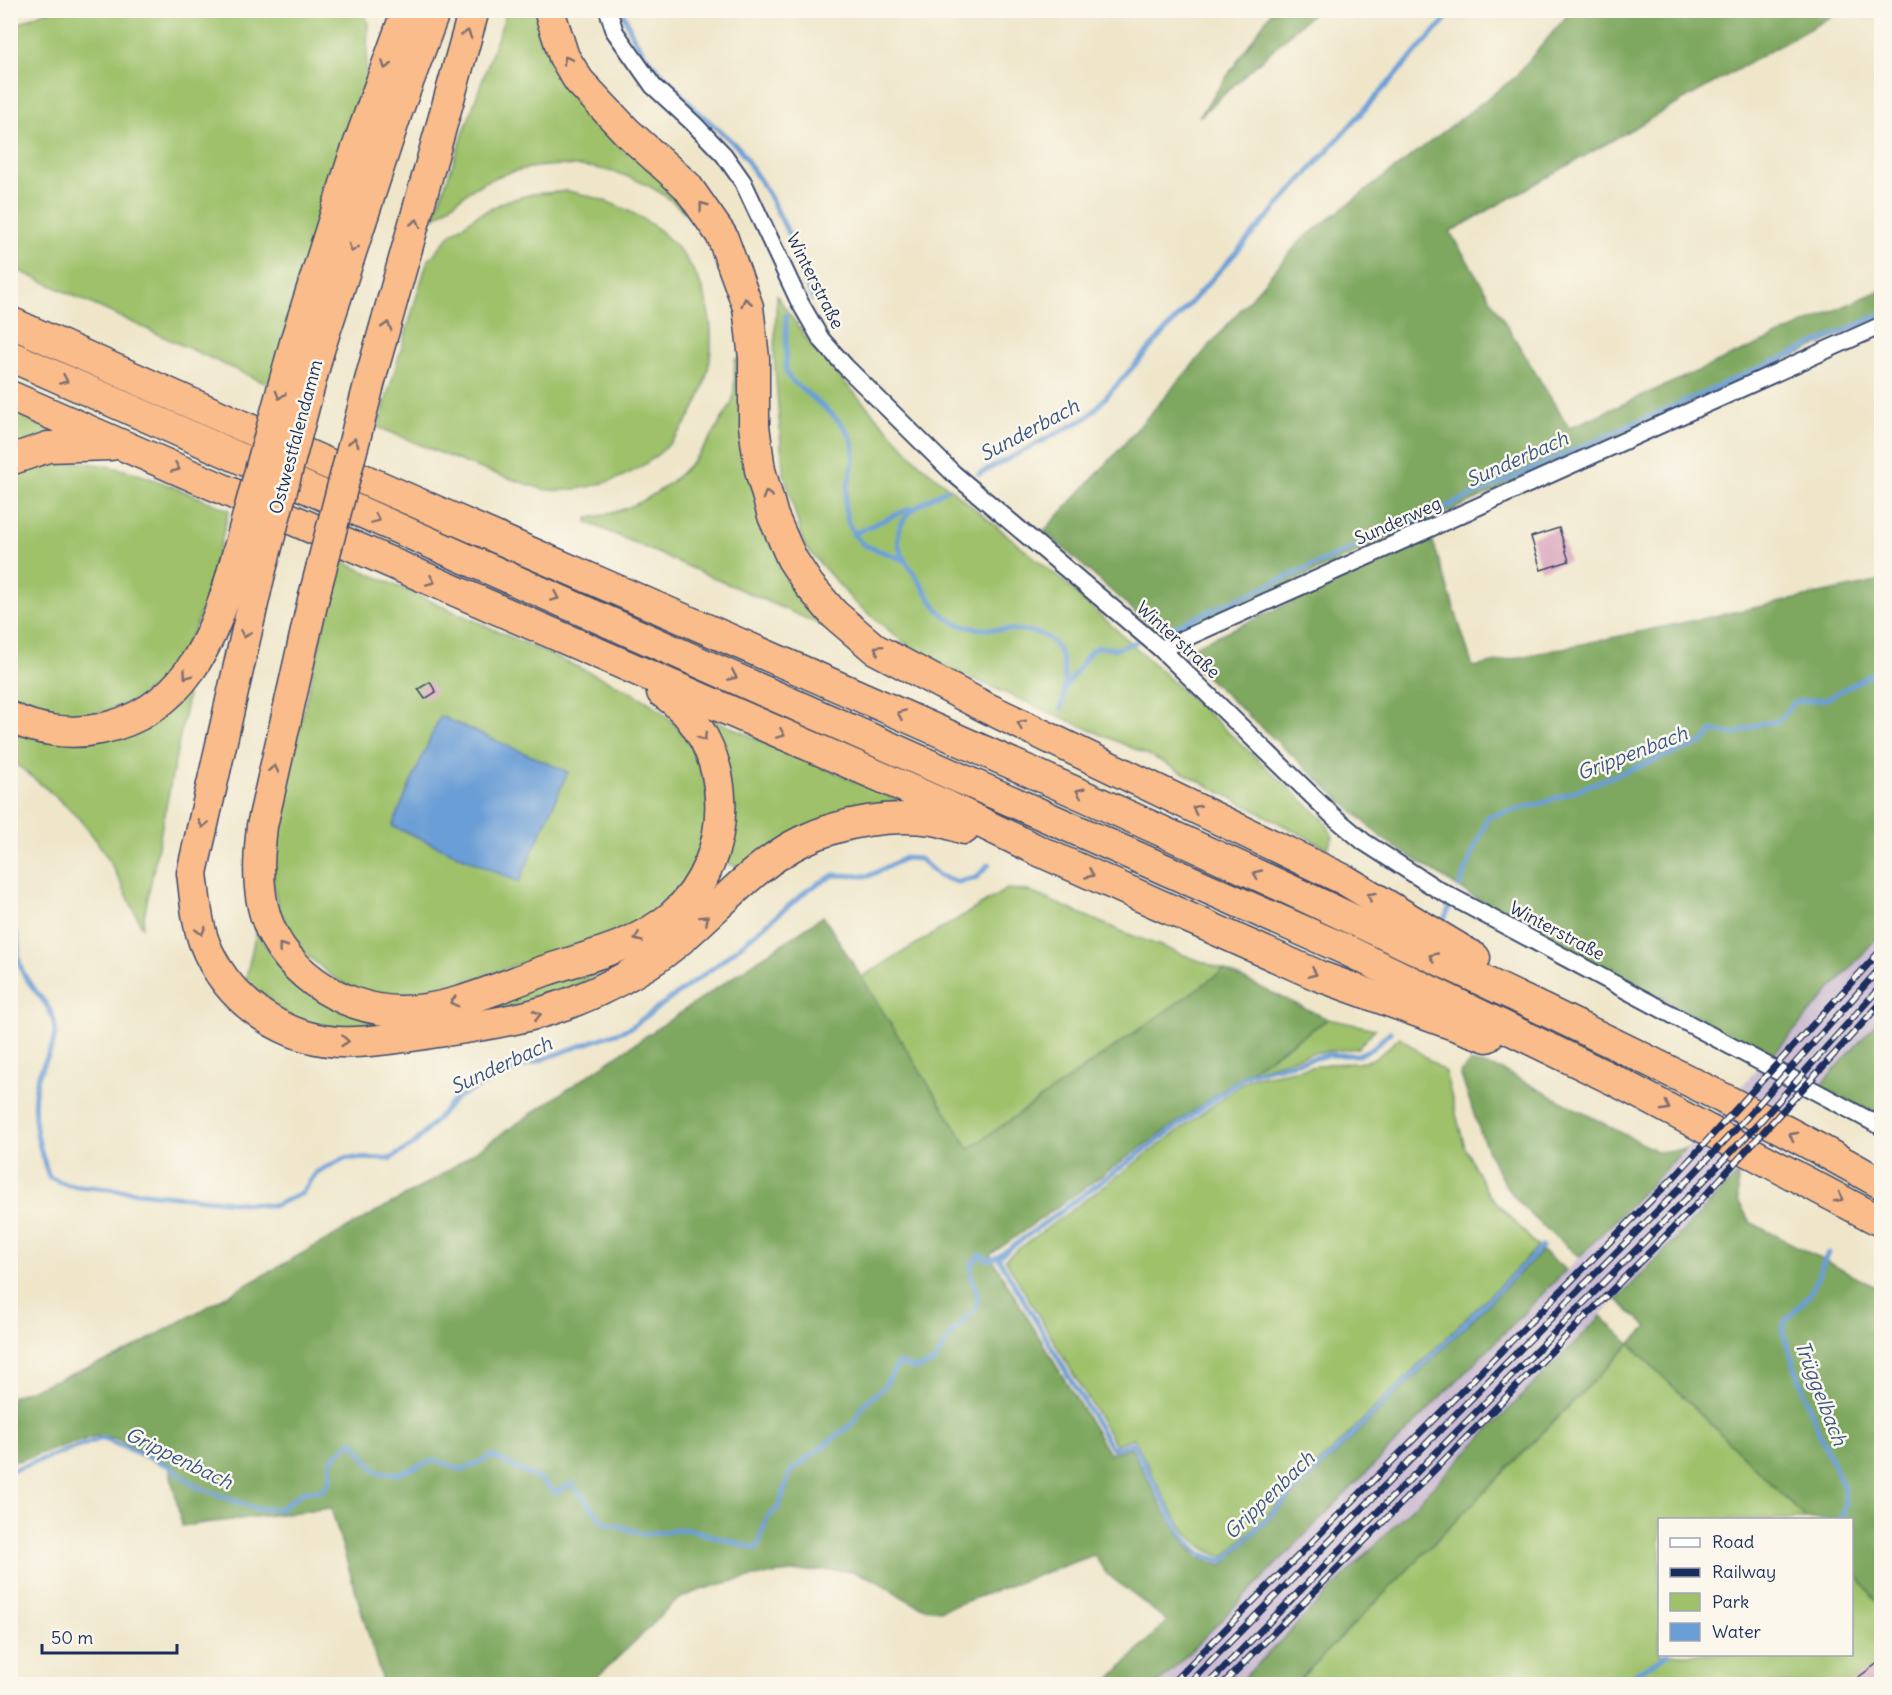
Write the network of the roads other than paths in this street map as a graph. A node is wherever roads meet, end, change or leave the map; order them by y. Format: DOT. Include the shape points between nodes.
graph roads {
  1 [pos="406,10"];
  2 [pos="435,10"];
  3 [pos="474,10"];
  4 [pos="549,10"];
  5 [pos="608,10"];
  6 [pos="10,322"];
  7 [pos="1881,325"];
  8 [pos="308,344"];
  9 [pos="10,356"];
  10 [pos="10,396"];
  11 [pos="123,445"];
  12 [pos="10,460"];
  13 [pos="247,571"];
  14 [pos="1161,648"];
  15 [pos="611,660"];
  16 [pos="10,717"];
  17 [pos="1036,850"];
  18 [pos="1638,1054"];
  19 [pos="1614,1080"];
  20 [pos="1879,1126"];
  21 [pos="1881,1184"];
  22 [pos="1881,1222"];
  1 -- 8 [label="highway, one-way" via="352,162"];
  2 -- 8 [label="highway, Ostwestfalendamm, one-way"];
  15 -- 3 [label="highway, one-way, bridge" via="674,700 691,717 711,752 720,802 717,846 692,896 644,937 457,1002 426,1009 377,1009 348,1001 308,978 274,935 263,908 258,859 262,826 313,600"];
  18 -- 4 [label="highway, one-way" via="1345,880 985,707 875,648 834,614 792,559 773,516 760,470 748,307 732,257 706,210 687,186 627,132 579,81 564,57"];
  5 -- 14 [label="street, Winterstraße" via="615,32 653,86 724,155 743,182 821,339 897,420 954,473"];
  18 -- 6 [label="highway, one-way" via="1131,815 245,429"];
  7 -- 14 [label="street, Sunderweg"];
  8 -- 13 [label="highway, one-way, bridge"];
  9 -- 19 [label="highway, one-way" via="1333,944"];
  10 -- 11 [label="highway"];
  11 -- 12 [label="highway" via="48,447"];
  11 -- 15 [label="highway, one-way"];
  13 -- 16 [label="highway, one-way" via="180,686 139,717 85,732 50,730"];
  13 -- 17 [label="highway, one-way" via="192,873 203,940 219,973 242,1001 281,1028 353,1042 486,1026 546,1013 598,993 648,964 690,933 776,857 804,840 843,826 890,819 933,820"];
  14 -- 20 [label="street, Winterstraße" via="1333,816 1398,865"];
  15 -- 17 [label="highway, one-way" via="945,805"];
  17 -- 19 [label="highway, one-way" via="1319,975"];
  21 -- 18 [label="highway, one-way"];
  19 -- 22 [label="highway, one-way"];
}
